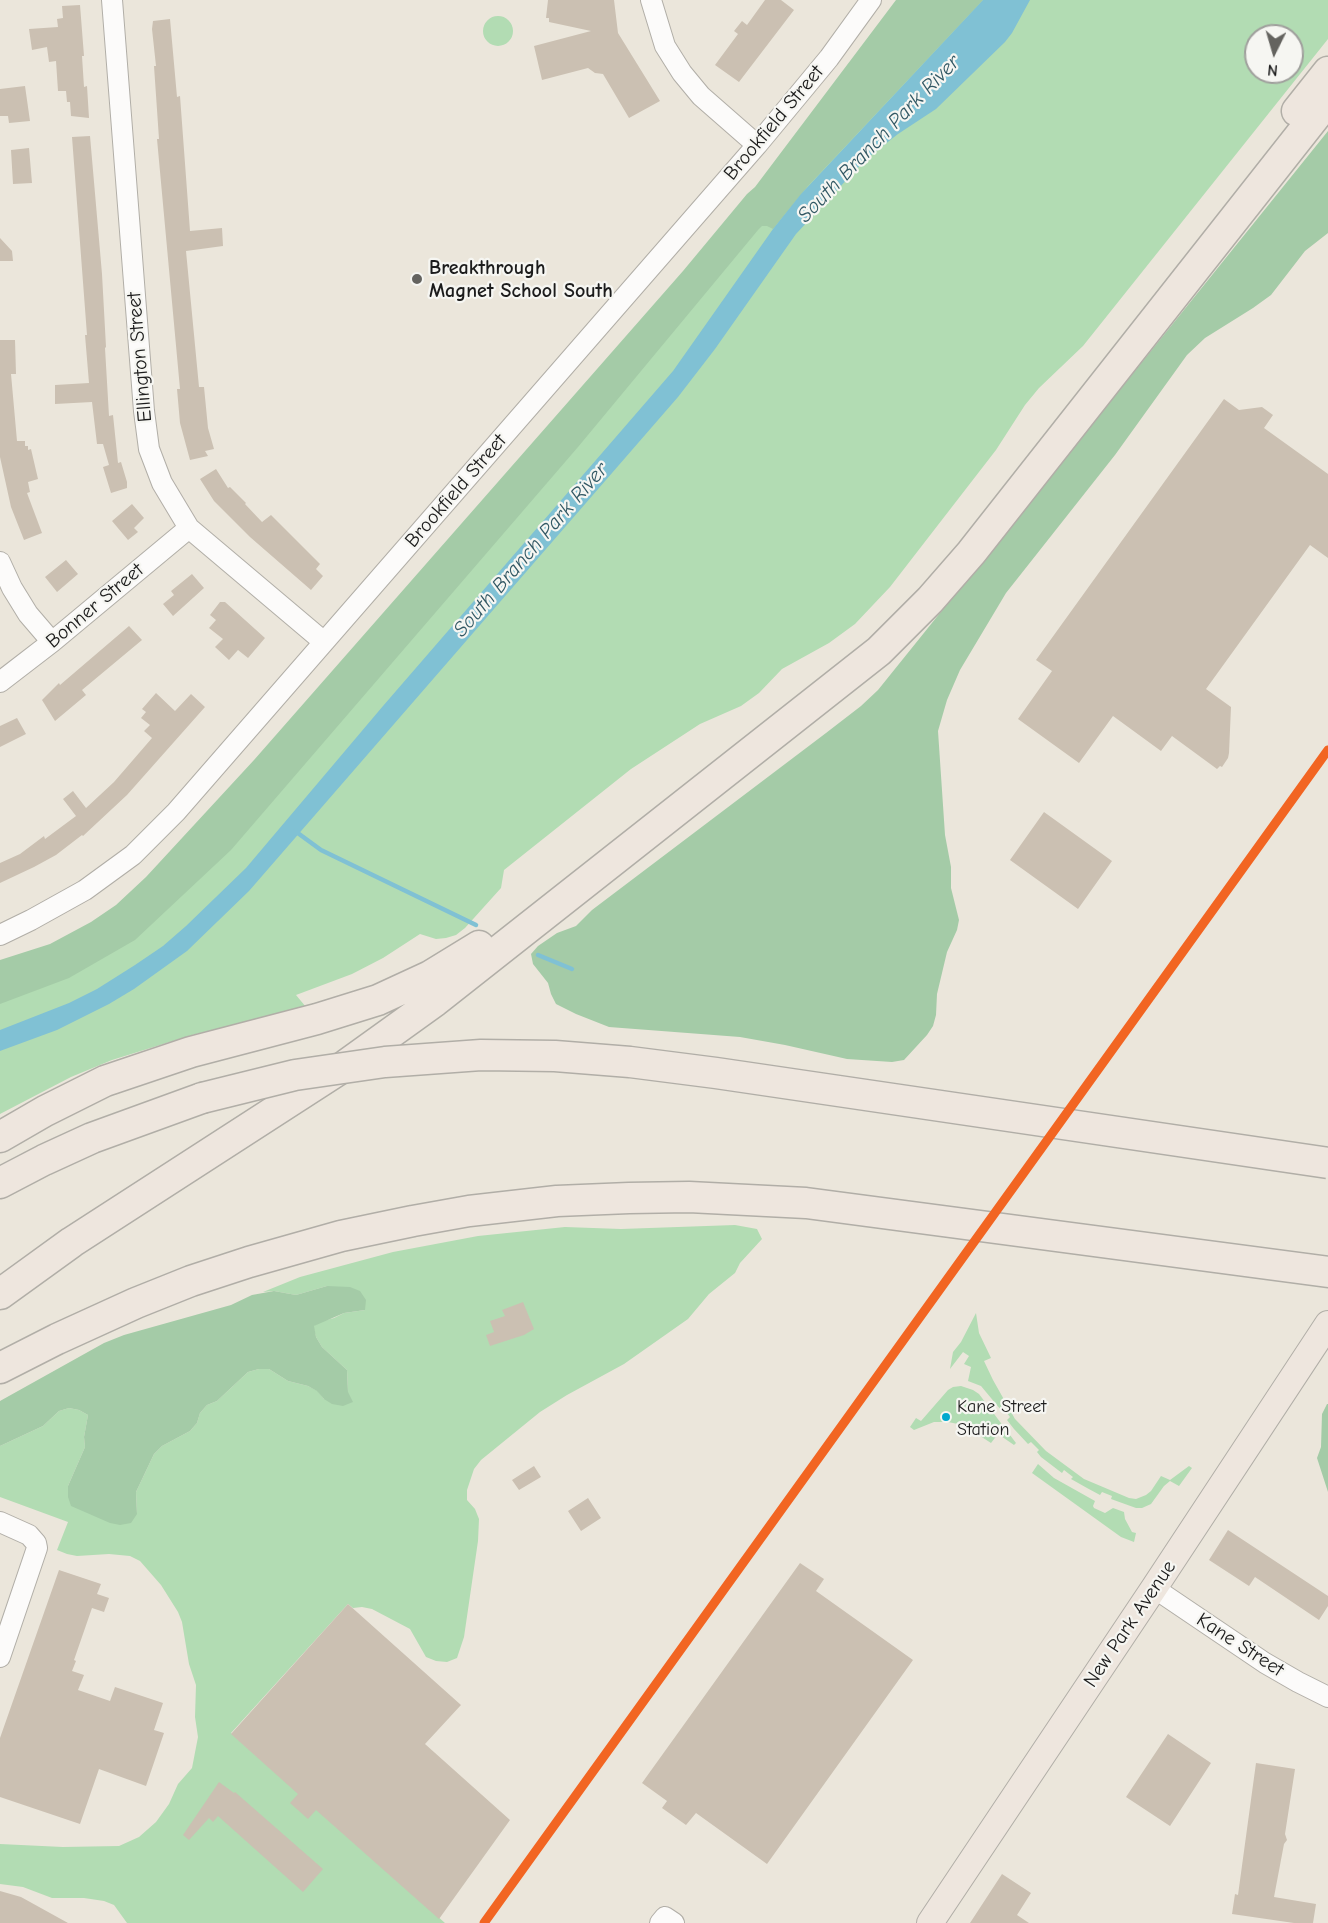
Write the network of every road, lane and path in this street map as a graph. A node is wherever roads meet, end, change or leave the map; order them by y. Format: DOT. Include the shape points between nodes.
graph roads {
  1 [pos="112,0"];
  2 [pos="651,0"];
  3 [pos="871,0"];
  4 [pos="1328,72"];
  5 [pos="1328,100"];
  6 [pos="757,145"];
  7 [pos="189,528"];
  8 [pos="0,562"];
  9 [pos="52,642"];
  10 [pos="324,642"];
  11 [pos="0,682"];
  12 [pos="0,935"];
  13 [pos="0,1137"];
  14 [pos="1328,1164"];
  15 [pos="0,1183"];
  16 [pos="1328,1272"];
  17 [pos="0,1294"];
  18 [pos="1328,1324"];
  19 [pos="0,1368"];
  20 [pos="0,1521"];
  21 [pos="1154,1588"];
  22 [pos="0,1657"];
  23 [pos="1328,1696"];
  24 [pos="930,1923"];
  1 -- 7 [label="street, Ellington Street" via="149,449 162,483"];
  2 -- 6 [label="street" via="665,46 682,74"];
  3 -- 6 [label="street, Brookfield Street"];
  4 -- 13 [label="highway" via="939,565 897,612 843,660 506,926 441,970 356,1008 200,1050 112,1079"];
  5 -- 17 [label="highway" via="971,553 879,651 428,1007 333,1074 72,1242"];
  6 -- 10 [label="street, Brookfield Street"];
  7 -- 9 [label="street, Bonner Street"];
  7 -- 10 [label="street, Ellington Street"];
  8 -- 9 [label="street" via="28,614"];
  9 -- 11 [label="street, Bonner Street"];
  10 -- 12 [label="street, Brookfield Street" via="176,812 133,855 85,890"];
  14 -- 15 [label="highway, bridge" via="716,1073 630,1062 481,1054 386,1062 286,1077 202,1098 76,1145"];
  16 -- 19 [label="highway" via="839,1207 724,1198 541,1203 431,1217 341,1236 240,1265 173,1288"];
  18 -- 21 [label="main road, New Park Avenue"];
  20 -- 22 [label="street" via="29,1535 36,1543 36,1553"];
  21 -- 23 [label="street, Kane Street" via="1265,1663"];
  21 -- 24 [label="main road, New Park Avenue"];
}
